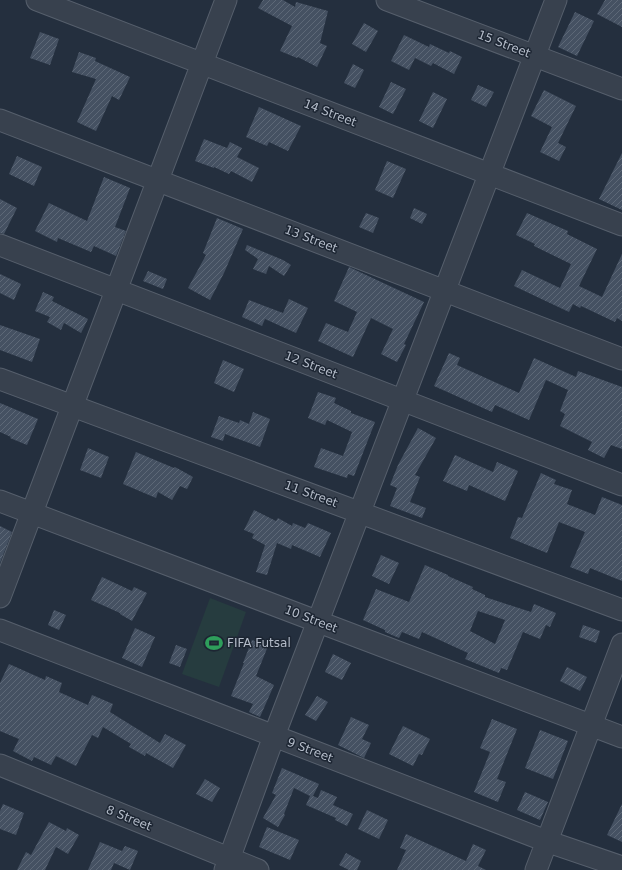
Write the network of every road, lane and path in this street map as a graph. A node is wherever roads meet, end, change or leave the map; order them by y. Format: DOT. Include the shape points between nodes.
graph roads {
  1 [pos="37,0"];
  2 [pos="226,0"];
  3 [pos="386,0"];
  4 [pos="556,0"];
  5 [pos="535,56"];
  6 [pos="202,64"];
  7 [pos="622,88"];
  8 [pos="0,120"];
  9 [pos="490,174"];
  10 [pos="158,180"];
  11 [pos="622,225"];
  12 [pos="0,245"];
  13 [pos="116,290"];
  14 [pos="445,291"];
  15 [pos="622,359"];
  16 [pos="0,379"];
  17 [pos="403,401"];
  18 [pos="72,406"];
  19 [pos="622,485"];
  20 [pos="0,501"];
  21 [pos="360,512"];
  22 [pos="32,513"];
  23 [pos="0,597"];
  24 [pos="622,610"];
  25 [pos="318,622"];
  26 [pos="0,630"];
  27 [pos="622,644"];
  28 [pos="591,725"];
  29 [pos="274,736"];
  30 [pos="622,737"];
  31 [pos="0,766"];
  32 [pos="546,841"];
  33 [pos="227,865"];
  34 [pos="622,867"];
  35 [pos="258,870"];
  36 [pos="536,870"];
  1 -- 6 [label="street, 14 Street"];
  2 -- 6 [label="street"];
  3 -- 5 [label="street, 15 Street"];
  4 -- 5 [label="street"];
  5 -- 7 [label="street, 15 Street"];
  5 -- 9 [label="street"];
  6 -- 9 [label="street, 14 Street"];
  6 -- 10 [label="street"];
  8 -- 10 [label="street, 13 Street"];
  9 -- 11 [label="street, 14 Street"];
  9 -- 14 [label="street"];
  10 -- 13 [label="street"];
  10 -- 14 [label="street, 13 Street"];
  12 -- 13 [label="street, 12 Street"];
  13 -- 17 [label="street, 12 Street"];
  13 -- 18 [label="street"];
  14 -- 15 [label="street, 13 Street"];
  14 -- 17 [label="street"];
  16 -- 18 [label="street, 11 Street"];
  17 -- 19 [label="street, 12 Street"];
  17 -- 21 [label="street"];
  18 -- 21 [label="street, 11 Street"];
  18 -- 22 [label="street"];
  20 -- 22 [label="street, 10 Street"];
  21 -- 24 [label="street, 11 Street"];
  21 -- 25 [label="street"];
  22 -- 23 [label="street"];
  22 -- 25 [label="street, 10 Street"];
  25 -- 28 [label="street, 10 Street"];
  25 -- 29 [label="street"];
  26 -- 29 [label="street, 9 Street"];
  27 -- 28 [label="street"];
  28 -- 30 [label="street, 10 Street"];
  28 -- 32 [label="street"];
  29 -- 32 [label="street, 9 Street"];
  29 -- 33 [label="street"];
  31 -- 33 [label="street, 8 Street"];
  32 -- 34 [label="street, 9 Street"];
  32 -- 36 [label="street"];
  33 -- 35 [label="street, 8 Street"];
}
